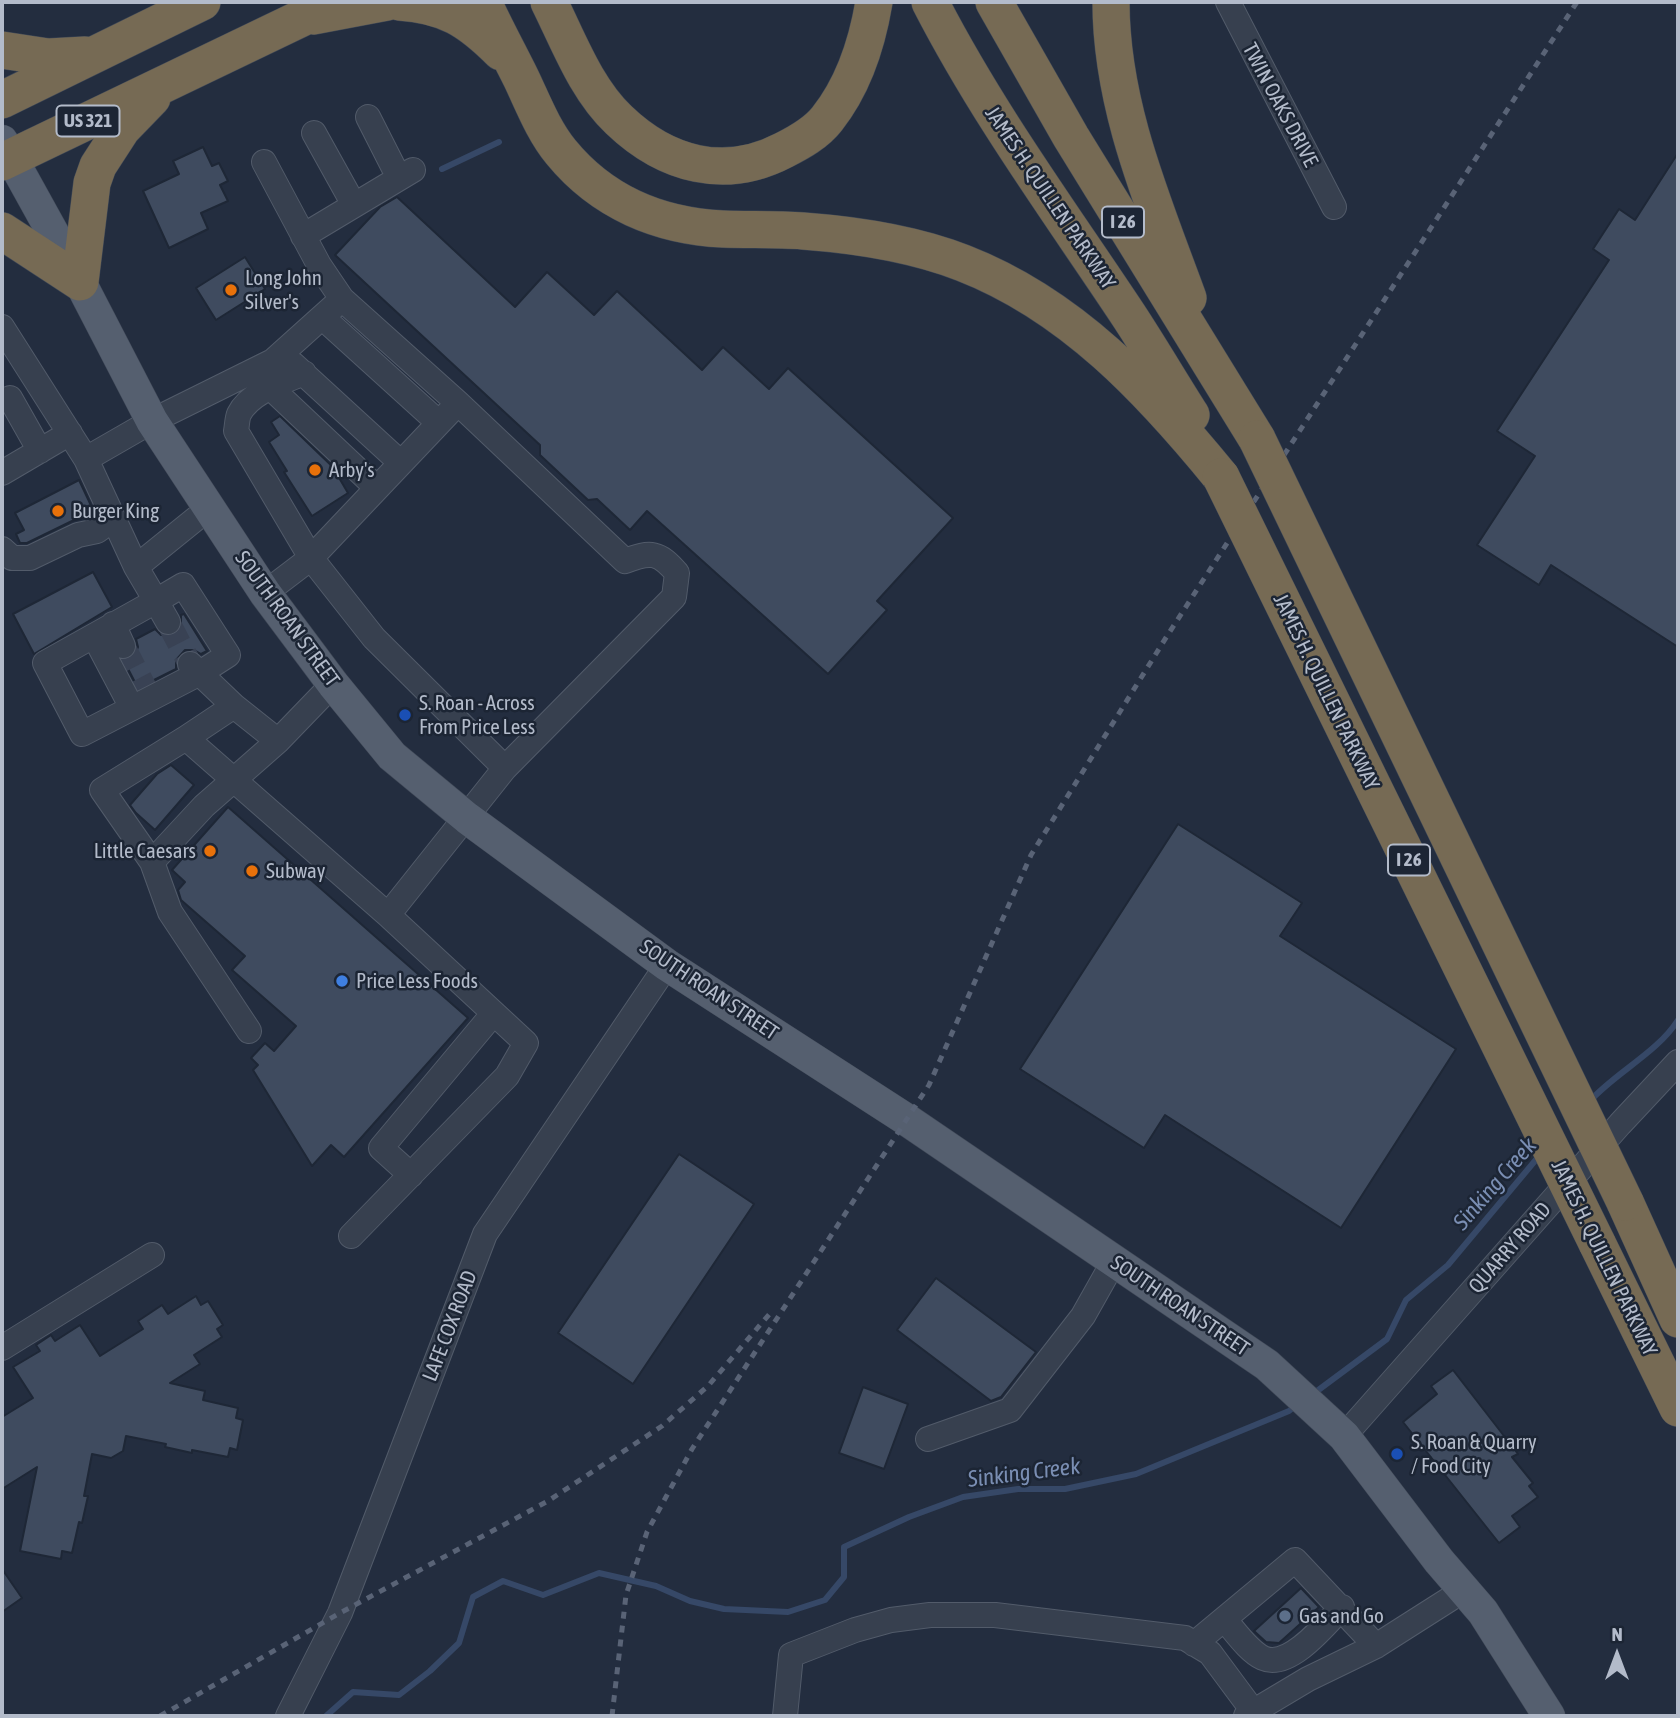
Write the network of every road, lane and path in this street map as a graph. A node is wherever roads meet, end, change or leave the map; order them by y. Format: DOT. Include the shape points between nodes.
graph roads {
  1 [pos="202,2"];
  2 [pos="335,2"];
  3 [pos="387,2"];
  4 [pos="399,2"];
  5 [pos="483,2"];
  6 [pos="549,2"];
  7 [pos="578,2"];
  8 [pos="874,2"];
  9 [pos="930,2"];
  10 [pos="994,2"];
  11 [pos="1111,2"];
  12 [pos="1228,2"];
  13 [pos="302,18"];
  14 [pos="2,50"];
  15 [pos="97,55"];
  16 [pos="576,58"];
  17 [pos="514,65"];
  18 [pos="165,85"];
  19 [pos="2,100"];
  20 [pos="368,117"];
  21 [pos="314,133"];
  22 [pos="5,153"];
  23 [pos="264,162"];
  24 [pos="354,205"];
  25 [pos="1334,207"];
  26 [pos="2,231"];
  27 [pos="303,236"];
  28 [pos="80,282"];
  29 [pos="342,299"];
  30 [pos="321,317"];
  31 [pos="2,327"];
  32 [pos="281,354"];
  33 [pos="304,373"];
  34 [pos="1217,374"];
  35 [pos="38,383"];
  36 [pos="271,388"];
  37 [pos="6,400"];
  38 [pos="458,403"];
  39 [pos="152,421"];
  40 [pos="439,423"];
  41 [pos="70,433"];
  42 [pos="40,451"];
  43 [pos="86,459"];
  44 [pos="401,463"];
  45 [pos="2,473"];
  46 [pos="1221,477"];
  47 [pos="377,488"];
  48 [pos="209,508"];
  49 [pos="105,525"];
  50 [pos="2,549"];
  51 [pos="311,558"];
  52 [pos="136,567"];
  53 [pos="2,573"];
  54 [pos="265,593"];
  55 [pos="162,612"];
  56 [pos="110,636"];
  57 [pos="195,668"];
  58 [pos="333,684"];
  59 [pos="143,698"];
  60 [pos="234,706"];
  61 [pos="186,737"];
  62 [pos="278,741"];
  63 [pos="505,768"];
  64 [pos="236,780"];
  65 [pos="467,818"];
  66 [pos="152,862"];
  67 [pos="387,915"];
  68 [pos="667,964"];
  69 [pos="493,1014"];
  70 [pos="249,1031"];
  71 [pos="1678,1062"];
  72 [pos="411,1175"];
  73 [pos="351,1236"];
  74 [pos="152,1255"];
  75 [pos="1114,1261"];
  76 [pos="1678,1319"];
  77 [pos="2,1349"];
  78 [pos="1678,1408"];
  79 [pos="1335,1427"];
  80 [pos="928,1439"];
  81 [pos="1464,1590"];
  82 [pos="1342,1607"];
  83 [pos="1224,1619"];
  84 [pos="1194,1644"];
  85 [pos="1376,1646"];
  86 [pos="1250,1714"];
  87 [pos="288,1716"];
  88 [pos="785,1716"];
  89 [pos="1549,1716"];
  1 -- 15 [label="highway, US 321"];
  2 -- 13 [label="highway, US 321"];
  3 -- 13 [label="highway"];
  4 -- 17 [label="highway" via="449,11 477,28"];
  5 -- 17 [label="highway"];
  6 -- 16 [label="highway"];
  7 -- 16 [label="highway"];
  8 -- 16 [label="highway" via="859,59 826,121 802,141 745,164 718,167 689,162 643,141 599,98"];
  9 -- 46 [label="highway, JAMES H. QUILLEN PARKWAY / I 26" via="1012,143 1192,416"];
  10 -- 34 [label="highway, JAMES H. QUILLEN PARKWAY / I 26"];
  11 -- 34 [label="highway" via="1116,71 1127,121"];
  12 -- 25 [label="street, TWIN OAKS DRIVE"];
  13 -- 18 [label="highway, US 321"];
  14 -- 15 [label="highway" via="48,57"];
  15 -- 19 [label="highway, US 321"];
  17 -- 46 [label="highway" via="559,150 581,175 612,198 665,221 721,229 842,234 963,263 1007,284 1086,334 1159,403"];
  18 -- 22 [label="highway, US 321"];
  18 -- 28 [label="highway" via="122,129 98,166"];
  20 -- 24 [label="street" via="406,174"];
  21 -- 24 [label="street"];
  22 -- 28 [label="main road, SOUTH ROAN STREET"];
  23 -- 27 [label="street"];
  24 -- 27 [label="street"];
  26 -- 28 [label="highway"];
  27 -- 29 [label="street"];
  28 -- 39 [label="main road, SOUTH ROAN STREET"];
  29 -- 30 [label="street"];
  29 -- 38 [label="street"];
  30 -- 32 [label="street"];
  30 -- 40 [label="street"];
  31 -- 35 [label="street"];
  32 -- 33 [label="street"];
  32 -- 39 [label="street"];
  33 -- 36 [label="street"];
  33 -- 44 [label="street"];
  34 -- 76 [label="highway, JAMES H. QUILLEN PARKWAY / I 26, bridge" via="1257,439"];
  35 -- 37 [label="street"];
  35 -- 41 [label="street"];
  36 -- 47 [label="street"];
  36 -- 51 [label="street" via="250,401 239,415 236,431"];
  37 -- 42 [label="street"];
  38 -- 40 [label="street"];
  38 -- 63 [label="street" via="625,561 655,554 677,573 674,597"];
  39 -- 43 [label="street"];
  39 -- 48 [label="main road, SOUTH ROAN STREET"];
  40 -- 44 [label="street"];
  41 -- 42 [label="street"];
  41 -- 43 [label="street"];
  42 -- 45 [label="street"];
  43 -- 49 [label="street"];
  44 -- 47 [label="street"];
  46 -- 78 [label="highway, JAMES H. QUILLEN PARKWAY / I 26, bridge"];
  47 -- 51 [label="street"];
  48 -- 52 [label="street"];
  48 -- 54 [label="main road, SOUTH ROAN STREET"];
  49 -- 50 [label="street" via="22,560"];
  49 -- 52 [label="street"];
  49 -- 53 [label="street" via="87,545 23,573"];
  51 -- 54 [label="street"];
  51 -- 63 [label="street" via="374,638"];
  52 -- 55 [label="street"];
  54 -- 58 [label="main road, SOUTH ROAN STREET"];
  55 -- 56 [label="street"];
  55 -- 57 [label="street" via="183,585 228,655"];
  56 -- 59 [label="street"];
  56 -- 59 [label="street" via="45,663 82,734"];
  57 -- 59 [label="street"];
  57 -- 60 [label="street"];
  58 -- 62 [label="street"];
  58 -- 65 [label="main road, SOUTH ROAN STREET" via="392,756"];
  60 -- 61 [label="street"];
  60 -- 62 [label="street"];
  61 -- 64 [label="street"];
  61 -- 66 [label="street" via="102,790"];
  62 -- 64 [label="street"];
  63 -- 65 [label="street"];
  64 -- 66 [label="street" via="204,806"];
  64 -- 67 [label="street"];
  65 -- 67 [label="street"];
  65 -- 68 [label="main road, SOUTH ROAN STREET"];
  66 -- 70 [label="street" via="170,912"];
  67 -- 69 [label="street"];
  68 -- 75 [label="main road, SOUTH ROAN STREET"];
  68 -- 87 [label="street, LAFE COX ROAD" via="485,1234 340,1613"];
  69 -- 72 [label="street" via="381,1148"];
  69 -- 72 [label="street" via="526,1043 507,1076"];
  71 -- 79 [label="street, QUARRY ROAD"];
  72 -- 73 [label="street"];
  74 -- 77 [label="street"];
  75 -- 79 [label="main road, SOUTH ROAN STREET" via="1267,1365"];
  75 -- 80 [label="street" via="1083,1315 1010,1410"];
  79 -- 81 [label="main road, SOUTH ROAN STREET"];
  81 -- 85 [label="street"];
  81 -- 89 [label="main road, SOUTH ROAN STREET"];
  82 -- 83 [label="street" via="1294,1653 1273,1661 1261,1657"];
  82 -- 83 [label="street" via="1295,1560"];
  82 -- 85 [label="street"];
  83 -- 84 [label="street"];
  84 -- 86 [label="street" via="1210,1654"];
  84 -- 88 [label="street" via="1171,1635 995,1615 891,1620 791,1655"];
  85 -- 86 [label="street"];
}
